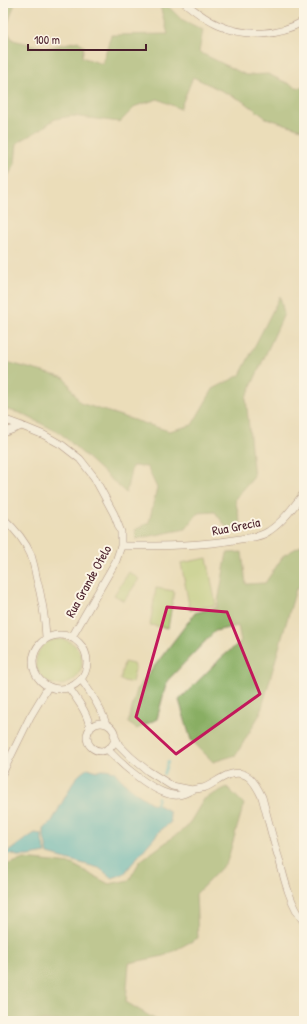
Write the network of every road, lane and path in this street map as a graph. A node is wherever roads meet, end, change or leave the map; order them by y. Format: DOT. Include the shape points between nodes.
graph roads {
  1 [pos="185,3"];
  2 [pos="304,21"];
  3 [pos="3,419"];
  4 [pos="22,426"];
  5 [pos="3,433"];
  6 [pos="304,493"];
  7 [pos="3,518"];
  8 [pos="204,544"];
  9 [pos="121,546"];
  10 [pos="72,637"];
  11 [pos="46,638"];
  12 [pos="82,679"];
  13 [pos="48,687"];
  14 [pos="69,688"];
  15 [pos="106,724"];
  16 [pos="90,729"];
  17 [pos="114,735"];
  18 [pos="107,749"];
  19 [pos="3,772"];
  20 [pos="192,790"];
  21 [pos="304,922"];
  1 -- 2 [label="street" via="210,22 246,33 277,31"];
  3 -- 4 [label="street"];
  4 -- 5 [label="street"];
  4 -- 9 [label="street" via="62,445 80,459 106,497 121,532"];
  6 -- 8 [label="street, Rua Grecia" via="277,526 268,532 249,538"];
  7 -- 11 [label="street" via="21,538 31,555 45,617"];
  8 -- 9 [label="street, Rua Grande Otelo"];
  9 -- 10 [label="street, Rua Grande Otelo" via="116,561"];
  10 -- 11 [label="street" via="61,634"];
  10 -- 12 [label="street" via="86,654 86,671"];
  11 -- 13 [label="street" via="35,650 32,667 40,682"];
  12 -- 14 [label="street"];
  12 -- 15 [label="street" via="93,695"];
  13 -- 14 [label="street"];
  13 -- 19 [label="street"];
  14 -- 16 [label="street" via="87,715"];
  15 -- 16 [label="street" via="97,724"];
  15 -- 17 [label="street"];
  16 -- 18 [label="street" via="87,738 90,745 94,749"];
  17 -- 18 [label="street" via="113,743"];
  17 -- 20 [label="street" via="118,745 148,771 172,786"];
  18 -- 20 [label="street" via="143,780 162,792 182,795"];
  20 -- 21 [label="street" via="236,773 251,779 262,797 284,880"];
}
